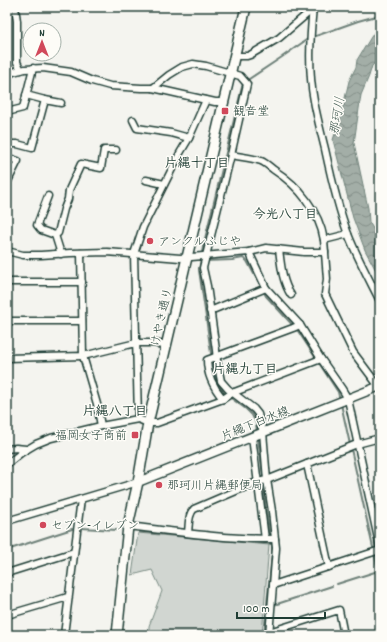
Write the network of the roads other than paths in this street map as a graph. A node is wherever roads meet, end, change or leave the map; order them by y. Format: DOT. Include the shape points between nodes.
graph roads {
  1 [pos="15,7"];
  2 [pos="246,7"];
  3 [pos="314,7"];
  4 [pos="235,56"];
  5 [pos="33,68"];
  6 [pos="21,70"];
  7 [pos="231,72"];
  8 [pos="7,76"];
  9 [pos="153,88"];
  10 [pos="26,95"];
  11 [pos="45,100"];
  12 [pos="206,100"];
  13 [pos="224,102"];
  14 [pos="61,103"];
  15 [pos="7,112"];
  16 [pos="133,120"];
  17 [pos="189,138"];
  18 [pos="7,144"];
  19 [pos="116,150"];
  20 [pos="231,155"];
  21 [pos="7,159"];
  22 [pos="146,180"];
  23 [pos="7,183"];
  24 [pos="164,184"];
  25 [pos="48,196"];
  26 [pos="348,234"];
  27 [pos="55,235"];
  28 [pos="324,240"];
  29 [pos="279,249"];
  30 [pos="7,251"];
  31 [pos="248,252"];
  32 [pos="325,252"];
  33 [pos="81,253"];
  34 [pos="61,254"];
  35 [pos="134,254"];
  36 [pos="206,256"];
  37 [pos="188,258"];
  38 [pos="7,282"];
  39 [pos="82,282"];
  40 [pos="266,288"];
  41 [pos="291,295"];
  42 [pos="380,300"];
  43 [pos="210,311"];
  44 [pos="7,321"];
  45 [pos="82,321"];
  46 [pos="300,325"];
  47 [pos="136,343"];
  48 [pos="167,346"];
  49 [pos="83,356"];
  50 [pos="216,357"];
  51 [pos="7,358"];
  52 [pos="321,359"];
  53 [pos="380,387"];
  54 [pos="232,392"];
  55 [pos="348,398"];
  56 [pos="223,399"];
  57 [pos="138,419"];
  58 [pos="148,422"];
  59 [pos="101,426"];
  60 [pos="263,432"];
  61 [pos="252,437"];
  62 [pos="380,438"];
  63 [pos="357,444"];
  64 [pos="7,450"];
  65 [pos="26,450"];
  66 [pos="7,464"];
  67 [pos="306,464"];
  68 [pos="267,480"];
  69 [pos="138,482"];
  70 [pos="257,482"];
  71 [pos="81,499"];
  72 [pos="7,521"];
  73 [pos="128,526"];
  74 [pos="188,533"];
  75 [pos="265,539"];
  76 [pos="275,539"];
  77 [pos="380,549"];
  78 [pos="74,552"];
  79 [pos="329,567"];
  80 [pos="7,573"];
  81 [pos="273,585"];
  82 [pos="68,597"];
  83 [pos="7,615"];
  84 [pos="269,634"];
  85 [pos="64,635"];
  86 [pos="117,635"];
  87 [pos="344,635"];
  1 -- 6 [label="street" via="17,62"];
  2 -- 4 [label="highway, けやき通り"];
  3 -- 4 [label="street" via="279,38 250,55"];
  3 -- 26 [label="street" via="309,50 313,100 330,173"];
  4 -- 7 [label="highway, けやき通り"];
  5 -- 6 [label="street"];
  5 -- 9 [label="street" via="71,72 110,86"];
  5 -- 10 [label="street"];
  6 -- 8 [label="street"];
  7 -- 9 [label="street" via="189,64"];
  7 -- 13 [label="highway, けやき通り"];
  7 -- 20 [label="street" via="240,76 247,84"];
  9 -- 12 [label="street"];
  10 -- 11 [label="street"];
  10 -- 15 [label="street" via="23,108"];
  11 -- 14 [label="street"];
  11 -- 18 [label="street" via="32,148"];
  12 -- 13 [label="street"];
  12 -- 17 [label="street"];
  13 -- 37 [label="highway, けやき通り"];
  16 -- 17 [label="street" via="137,128"];
  17 -- 24 [label="street"];
  19 -- 27 [label="street" via="104,150 101,168 81,164 69,190 58,233"];
  20 -- 28 [label="street" via="262,161 282,174 314,211"];
  20 -- 36 [label="street"];
  21 -- 23 [label="street" via="18,161"];
  22 -- 24 [label="street"];
  24 -- 35 [label="street" via="143,227"];
  25 -- 27 [label="street" via="37,225 41,230"];
  26 -- 28 [label="street"];
  26 -- 42 [label="street"];
  27 -- 34 [label="street"];
  28 -- 32 [label="street"];
  29 -- 31 [label="street" via="266,248"];
  29 -- 32 [label="street"];
  29 -- 41 [label="street" via="282,274"];
  30 -- 34 [label="street" via="23,255"];
  31 -- 36 [label="street"];
  31 -- 40 [label="street"];
  32 -- 53 [label="street" via="325,294 353,352"];
  33 -- 34 [label="street"];
  33 -- 35 [label="street"];
  33 -- 39 [label="street"];
  35 -- 37 [label="street"];
  35 -- 47 [label="street"];
  36 -- 37 [label="street"];
  36 -- 43 [label="street" via="203,268"];
  37 -- 48 [label="highway, けやき通り"];
  38 -- 39 [label="street"];
  39 -- 45 [label="street"];
  40 -- 43 [label="street"];
  40 -- 46 [label="street"];
  43 -- 50 [label="street"];
  44 -- 45 [label="street"];
  45 -- 49 [label="street"];
  46 -- 50 [label="street"];
  46 -- 52 [label="street"];
  47 -- 48 [label="street"];
  47 -- 49 [label="street"];
  47 -- 57 [label="street"];
  48 -- 58 [label="highway, けやき通り"];
  49 -- 51 [label="street"];
  49 -- 59 [label="street"];
  50 -- 54 [label="street" via="221,381"];
  50 -- 56 [label="street" via="207,360 207,366 212,383"];
  52 -- 54 [label="street"];
  52 -- 55 [label="street"];
  53 -- 55 [label="main road, 片繩下白水線"];
  54 -- 56 [label="street"];
  54 -- 60 [label="street" via="258,414"];
  55 -- 60 [label="main road, 片繩下白水線"];
  55 -- 63 [label="street"];
  56 -- 58 [label="street" via="157,423"];
  57 -- 58 [label="street"];
  57 -- 59 [label="street"];
  58 -- 69 [label="highway, けやき通り"];
  59 -- 65 [label="street" via="46,440"];
  60 -- 61 [label="main road, 片繩下白水線"];
  60 -- 68 [label="street"];
  61 -- 69 [label="main road, 片繩下白水線"];
  61 -- 70 [label="street"];
  62 -- 63 [label="street"];
  63 -- 67 [label="street"];
  63 -- 77 [label="street"];
  64 -- 65 [label="street"];
  65 -- 66 [label="street"];
  67 -- 68 [label="street"];
  67 -- 79 [label="street"];
  68 -- 70 [label="street"];
  68 -- 76 [label="street"];
  69 -- 71 [label="street"];
  69 -- 73 [label="highway, けやき通り"];
  70 -- 74 [label="street" via="194,509 190,516"];
  70 -- 75 [label="street"];
  71 -- 72 [label="street"];
  71 -- 78 [label="street"];
  73 -- 74 [label="street"];
  73 -- 86 [label="highway, けやき通り"];
  74 -- 75 [label="street"];
  75 -- 76 [label="street"];
  76 -- 81 [label="street"];
  77 -- 79 [label="street"];
  78 -- 80 [label="street"];
  78 -- 82 [label="street"];
  79 -- 81 [label="street"];
  81 -- 84 [label="street"];
  82 -- 83 [label="street"];
  82 -- 85 [label="street"];
  84 -- 87 [label="street" via="339,610"];
}
